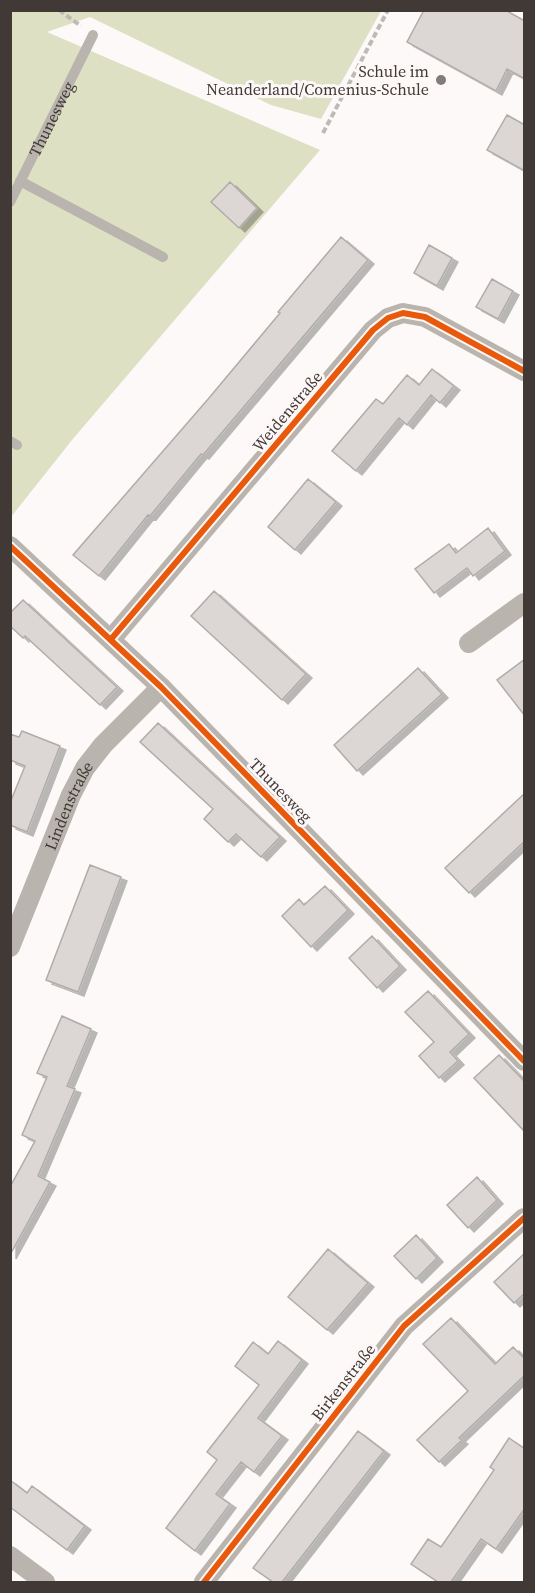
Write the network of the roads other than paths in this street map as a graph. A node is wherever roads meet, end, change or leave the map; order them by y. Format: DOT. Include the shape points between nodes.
graph roads {
  1 [pos="93,35"];
  2 [pos="20,181"];
  3 [pos="10,202"];
  4 [pos="163,257"];
  5 [pos="525,371"];
  6 [pos="10,546"];
  7 [pos="525,603"];
  8 [pos="112,638"];
  9 [pos="469,643"];
  10 [pos="161,687"];
  11 [pos="10,947"];
  12 [pos="525,1061"];
  13 [pos="525,1218"];
  14 [pos="10,1556"];
  15 [pos="45,1582"];
  16 [pos="204,1582"];
  1 -- 2 [label="lane, Thunesweg"];
  2 -- 3 [label="lane, Thunesweg"];
  2 -- 4 [label="lane"];
  5 -- 8 [label="street, Weidenstraße" via="425,317 403,313 388,318"];
  6 -- 8 [label="street, Thunesweg"];
  7 -- 9 [label="street"];
  8 -- 10 [label="street, Thunesweg"];
  10 -- 11 [label="street, Lindenstraße" via="85,768"];
  10 -- 12 [label="street, Thunesweg"];
  13 -- 16 [label="street, Birkenstraße" via="404,1326"];
  14 -- 15 [label="street"];
}
